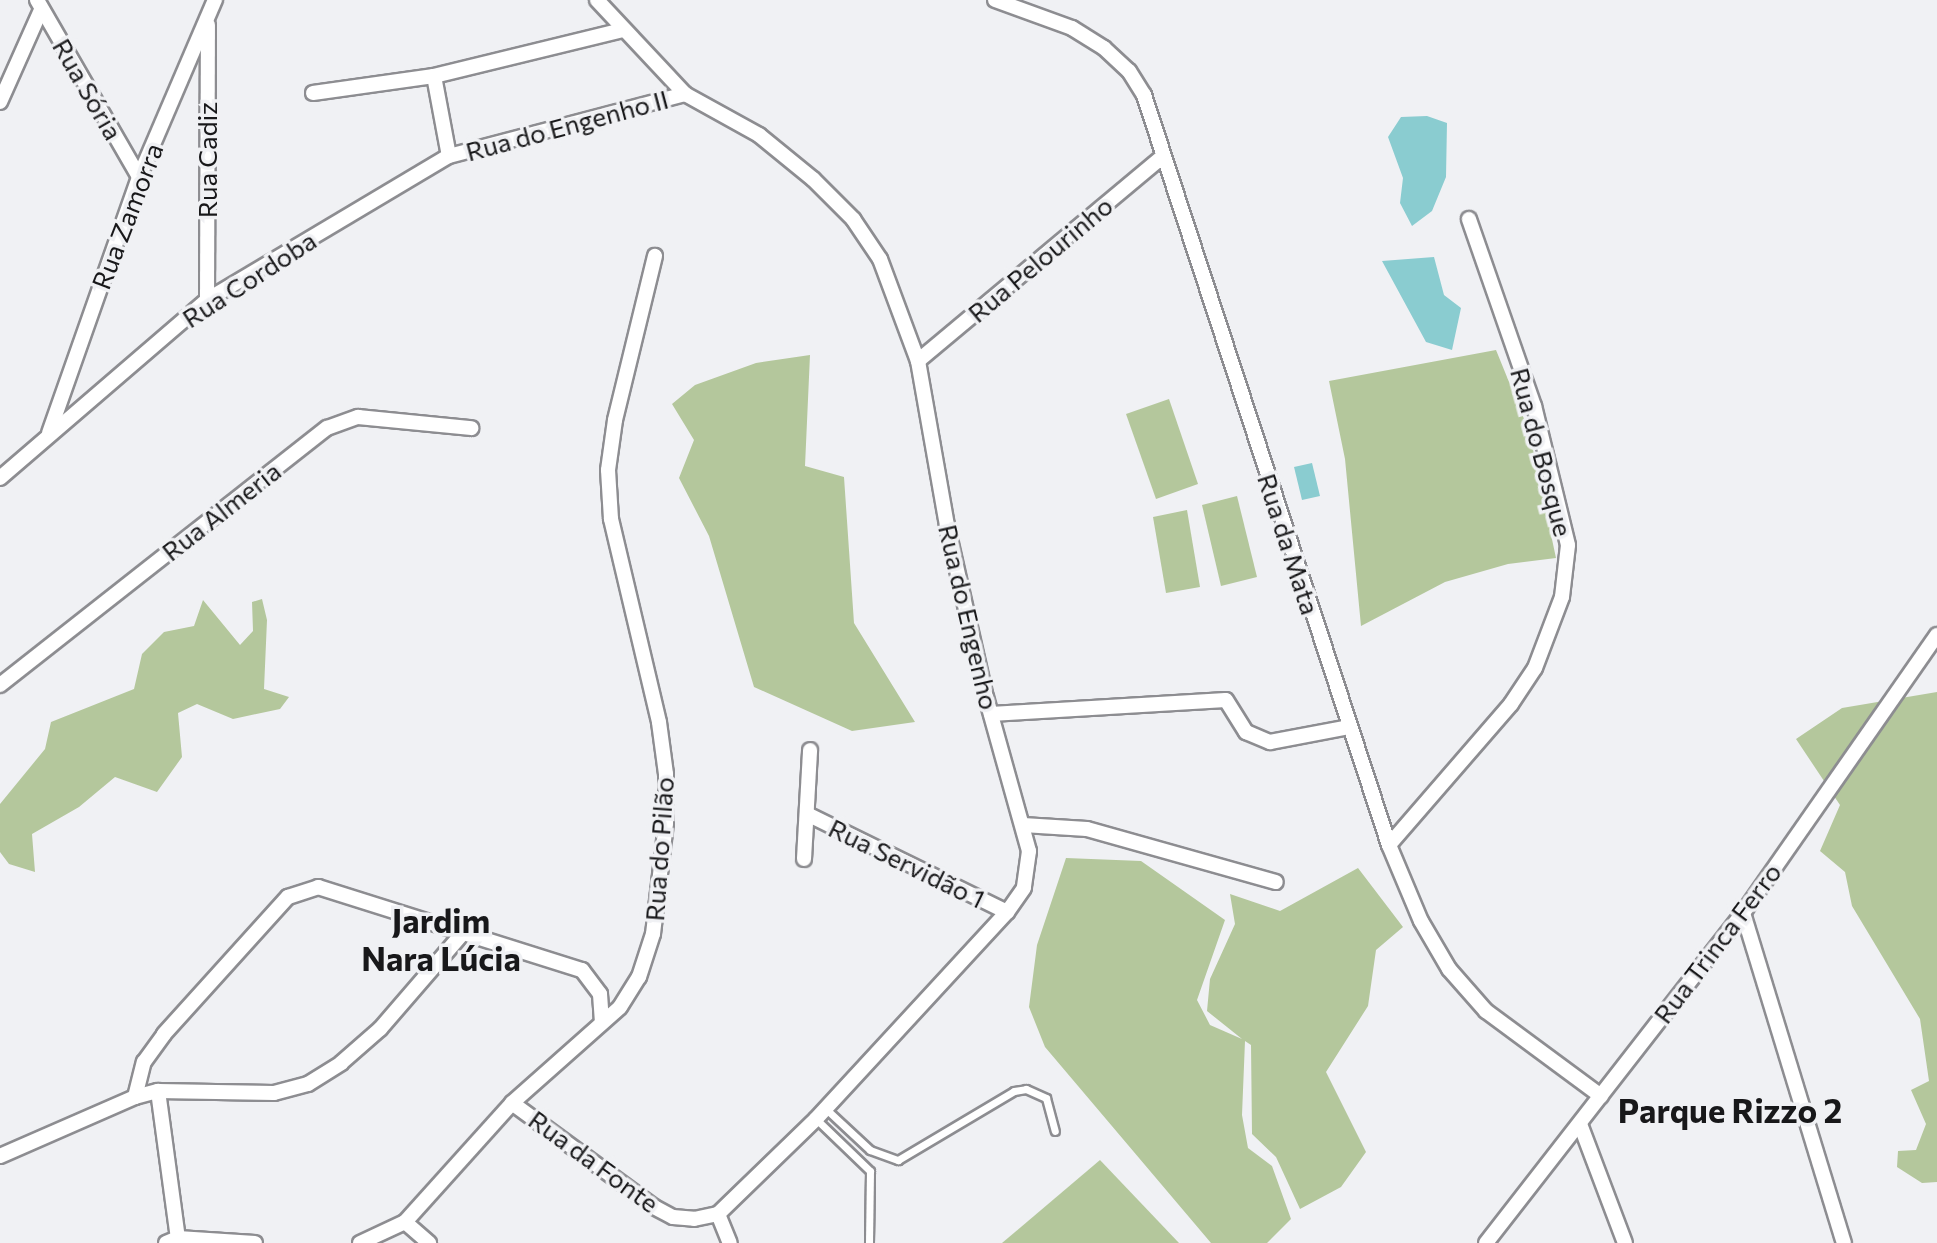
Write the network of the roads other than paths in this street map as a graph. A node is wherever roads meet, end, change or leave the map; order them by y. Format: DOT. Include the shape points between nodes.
graph roads {
  1 [pos="215,0"];
  2 [pos="597,0"];
  3 [pos="995,0"];
  4 [pos="39,5"];
  5 [pos="208,19"];
  6 [pos="622,30"];
  7 [pos="434,76"];
  8 [pos="313,93"];
  9 [pos="685,93"];
  10 [pos="0,102"];
  11 [pos="449,156"];
  12 [pos="1162,157"];
  13 [pos="139,177"];
  14 [pos="1469,219"];
  15 [pos="655,256"];
  16 [pos="207,300"];
  17 [pos="918,361"];
  18 [pos="471,428"];
  19 [pos="48,435"];
  20 [pos="0,478"];
  21 [pos="1937,635"];
  22 [pos="0,685"];
  23 [pos="991,714"];
  24 [pos="1349,727"];
  25 [pos="810,750"];
  26 [pos="807,814"];
  27 [pos="1023,825"];
  28 [pos="1389,845"];
  29 [pos="804,859"];
  30 [pos="1276,882"];
  31 [pos="1007,912"];
  32 [pos="1743,913"];
  33 [pos="463,933"];
  34 [pos="602,1021"];
  35 [pos="158,1091"];
  36 [pos="135,1097"];
  37 [pos="1601,1097"];
  38 [pos="512,1103"];
  39 [pos="821,1114"];
  40 [pos="1580,1124"];
  41 [pos="1055,1130"];
  42 [pos="0,1156"];
  43 [pos="718,1214"];
  44 [pos="405,1222"];
  45 [pos="172,1241"];
  46 [pos="256,1243"];
  47 [pos="360,1243"];
  48 [pos="429,1243"];
  49 [pos="730,1243"];
  50 [pos="869,1243"];
  51 [pos="1486,1243"];
  52 [pos="1625,1243"];
  53 [pos="1844,1243"];
  1 -- 5 [label="street, Rua Zamorra"];
  2 -- 6 [label="street, Rua do Engenho"];
  3 -- 12 [label="street, Rua da Mata" via="1072,28 1104,48 1144,94"];
  4 -- 10 [label="street"];
  4 -- 13 [label="street, Rua Sória"];
  5 -- 13 [label="street, Rua Zamorra"];
  5 -- 16 [label="street, Rua Cadiz"];
  6 -- 7 [label="street"];
  6 -- 9 [label="street, Rua do Engenho"];
  7 -- 8 [label="street"];
  7 -- 11 [label="street"];
  9 -- 11 [label="street, Rua do Engenho II"];
  9 -- 17 [label="street, Rua do Engenho" via="759,135 813,178 853,219 880,259"];
  11 -- 16 [label="street, Rua Cordoba"];
  12 -- 17 [label="street, Rua Pelourinho"];
  12 -- 24 [label="street, Rua da Mata"];
  13 -- 19 [label="street, Rua Zamorra"];
  14 -- 28 [label="street, Rua do Bosque" via="1540,432 1567,545 1562,597 1535,668 1511,704"];
  15 -- 34 [label="street, Rua do Pilão" via="615,420 608,470 611,519 659,722 666,823 660,893 643,967 631,994"];
  16 -- 19 [label="street, Rua Cordoba"];
  17 -- 23 [label="street, Rua do Engenho" via="947,526"];
  18 -- 22 [label="street, Rua Almeria" via="358,417 327,428"];
  19 -- 20 [label="street, Rua Cordoba"];
  21 -- 32 [label="street, Rua Trinca Ferro"];
  23 -- 24 [label="street" via="1226,700 1246,732 1270,742"];
  23 -- 27 [label="street, Rua do Engenho"];
  24 -- 28 [label="street, Rua da Mata"];
  25 -- 26 [label="street"];
  26 -- 29 [label="street"];
  26 -- 31 [label="street, Rua Servidão 1"];
  27 -- 30 [label="street" via="1087,828"];
  27 -- 31 [label="street, Rua do Engenho" via="1028,872 1024,888"];
  28 -- 37 [label="street, Rua da Mata" via="1421,921 1449,970 1486,1011"];
  31 -- 39 [label="street, Rua do Engenho"];
  32 -- 37 [label="street, Rua Trinca Ferro"];
  32 -- 53 [label="street"];
  33 -- 34 [label="street" via="582,970 600,994"];
  33 -- 35 [label="street" via="380,1029 308,1084 274,1094"];
  33 -- 36 [label="street" via="334,889 318,887 288,897 152,1049"];
  34 -- 38 [label="street, Rua do Pilão"];
  35 -- 36 [label="street"];
  35 -- 45 [label="street"];
  36 -- 42 [label="street"];
  37 -- 40 [label="street, Rua Trinca Ferro"];
  38 -- 43 [label="street, Rua da Fonte" via="654,1208 673,1217 694,1219"];
  38 -- 44 [label="street, Rua do Pilão"];
  39 -- 41 [label="lane" via="870,1150 898,1160 1014,1091 1026,1089 1046,1098"];
  39 -- 43 [label="street, Rua do Engenho"];
  39 -- 50 [label="lane" via="870,1171"];
  40 -- 51 [label="street, Rua Trinca Ferro"];
  40 -- 52 [label="street"];
  43 -- 49 [label="street"];
  44 -- 47 [label="street, Rua do Pilão"];
  44 -- 48 [label="street"];
  45 -- 46 [label="street"];
}
